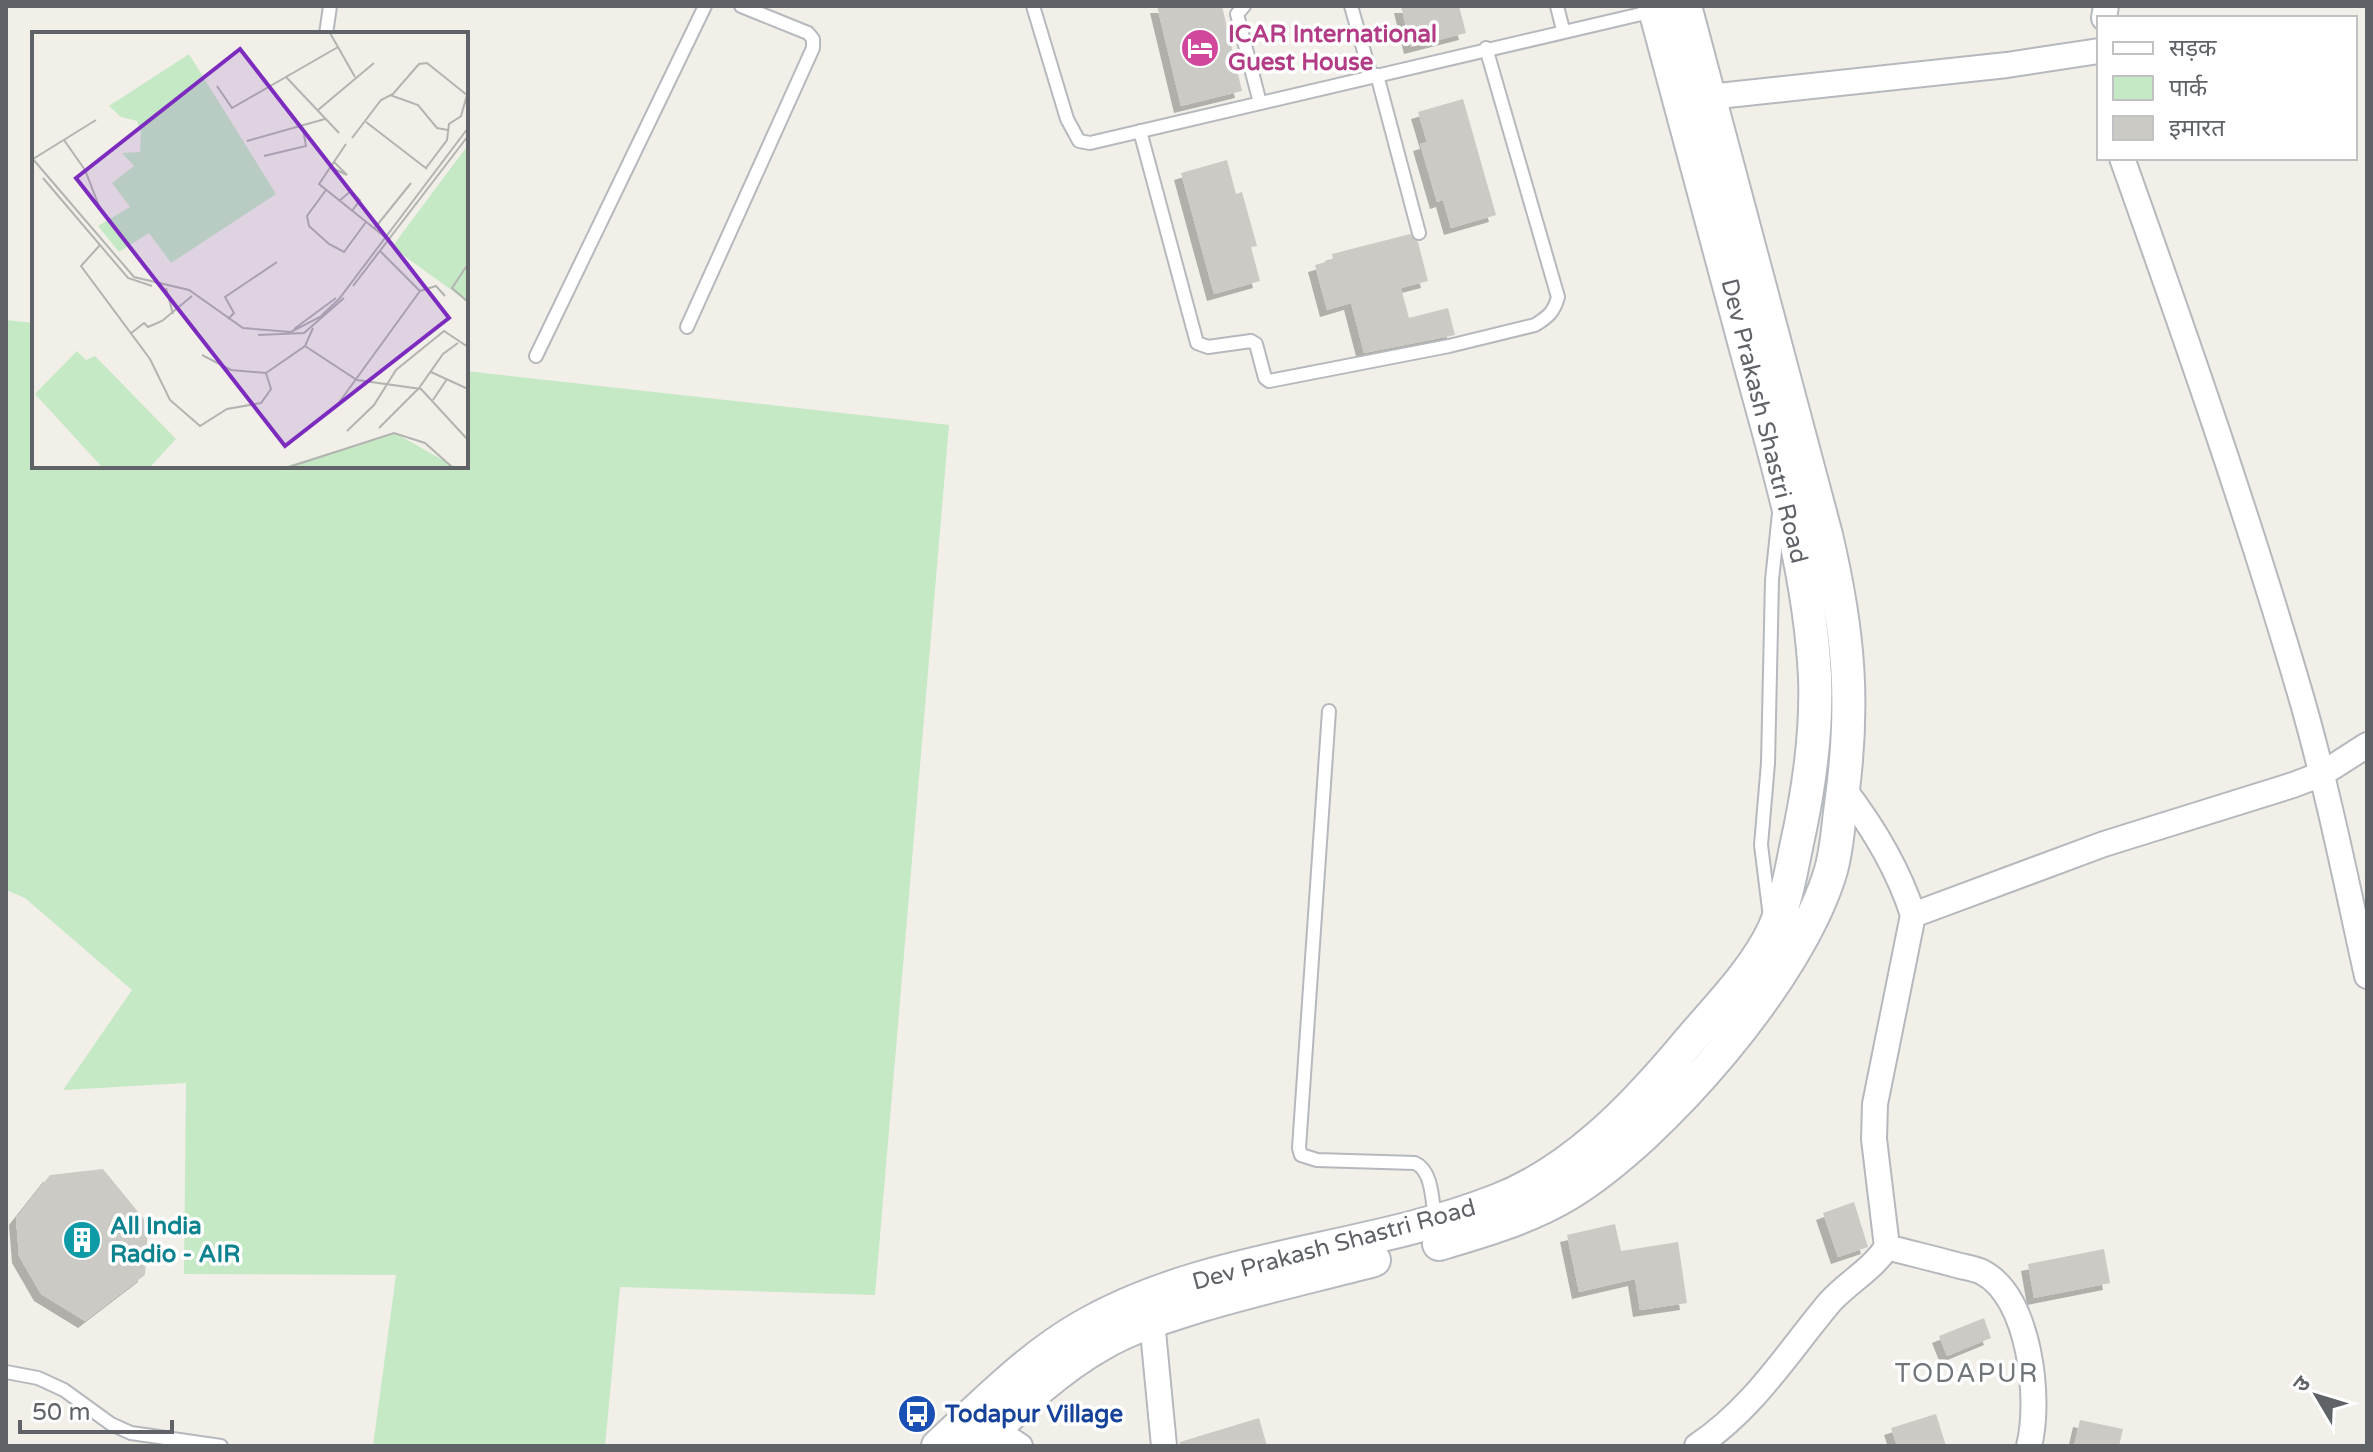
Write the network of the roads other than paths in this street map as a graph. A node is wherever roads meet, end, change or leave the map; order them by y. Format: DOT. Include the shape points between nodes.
graph roads {
  1 [pos="330,6"];
  2 [pos="705,6"];
  3 [pos="741,6"];
  4 [pos="1033,6"];
  5 [pos="1244,6"];
  6 [pos="1351,6"];
  7 [pos="1557,6"];
  8 [pos="1665,8"];
  9 [pos="1563,30"];
  10 [pos="326,32"];
  11 [pos="1486,48"];
  12 [pos="2097,51"];
  13 [pos="1374,75"];
  14 [pos="1709,97"];
  15 [pos="1260,103"];
  16 [pos="1140,131"];
  17 [pos="2123,160"];
  18 [pos="1419,233"];
  19 [pos="687,327"];
  20 [pos="536,356"];
  21 [pos="1782,485"];
  22 [pos="1329,711"];
  23 [pos="2367,745"];
  24 [pos="1810,767"];
  25 [pos="2322,774"];
  26 [pos="1844,781"];
  27 [pos="1913,915"];
  28 [pos="1772,932"];
  29 [pos="2367,976"];
  30 [pos="1435,1222"];
  31 [pos="1887,1247"];
  32 [pos="1152,1321"];
  33 [pos="6,1372"];
  34 [pos="997,1441"];
  35 [pos="221,1446"];
  36 [pos="938,1446"];
  37 [pos="1164,1446"];
  38 [pos="1697,1446"];
  39 [pos="2029,1446"];
  1 -- 10 [label="lane"];
  2 -- 20 [label="lane"];
  3 -- 19 [label="lane" via="808,33 813,48"];
  4 -- 16 [label="lane" via="1067,119 1079,141"];
  5 -- 15 [label="lane" via="1237,14"];
  6 -- 13 [label="lane"];
  7 -- 9 [label="lane"];
  8 -- 9 [label="lane"];
  8 -- 14 [label="street, Dev Prakash Shastri Road"];
  8 -- 21 [label="street, Dev Prakash Shastri Road"];
  9 -- 11 [label="lane"];
  11 -- 13 [label="lane"];
  11 -- 16 [label="lane" via="1558,297 1548,317 1535,325 1449,346 1269,381 1251,341 1201,346"];
  12 -- 14 [label="street"];
  13 -- 15 [label="lane"];
  13 -- 18 [label="lane"];
  14 -- 26 [label="street, Dev Prakash Shastri Road" via="1834,569 1850,690"];
  15 -- 16 [label="lane"];
  17 -- 25 [label="street" via="2231,470"];
  21 -- 24 [label="street, Dev Prakash Shastri Road" via="1795,529 1812,646 1815,712"];
  21 -- 28 [label="lane" via="1772,580 1761,845"];
  22 -- 30 [label="lane" via="1299,1148 1301,1155 1317,1160 1422,1166"];
  23 -- 25 [label="street"];
  24 -- 26 [label="street"];
  24 -- 28 [label="street, Dev Prakash Shastri Road" via="1783,905"];
  25 -- 27 [label="street" via="2104,844"];
  25 -- 29 [label="street"];
  26 -- 27 [label="street" via="1881,842"];
  26 -- 32 [label="street, Dev Prakash Shastri Road" via="1824,892 1781,975 1679,1097 1596,1174 1549,1205 1495,1227"];
  27 -- 31 [label="street" via="1875,1104"];
  28 -- 30 [label="street, Dev Prakash Shastri Road" via="1695,1035 1604,1132 1503,1199"];
  30 -- 36 [label="street, Dev Prakash Shastri Road" via="1231,1271 1118,1309 1044,1352"];
  31 -- 38 [label="street" via="1831,1301 1756,1396"];
  31 -- 39 [label="street" via="1982,1272 2001,1286 2014,1307 2031,1369"];
  32 -- 34 [label="street, Dev Prakash Shastri Road" via="1100,1345 1048,1382"];
  32 -- 37 [label="street"];
  33 -- 35 [label="lane" via="64,1390 131,1433"];
}
